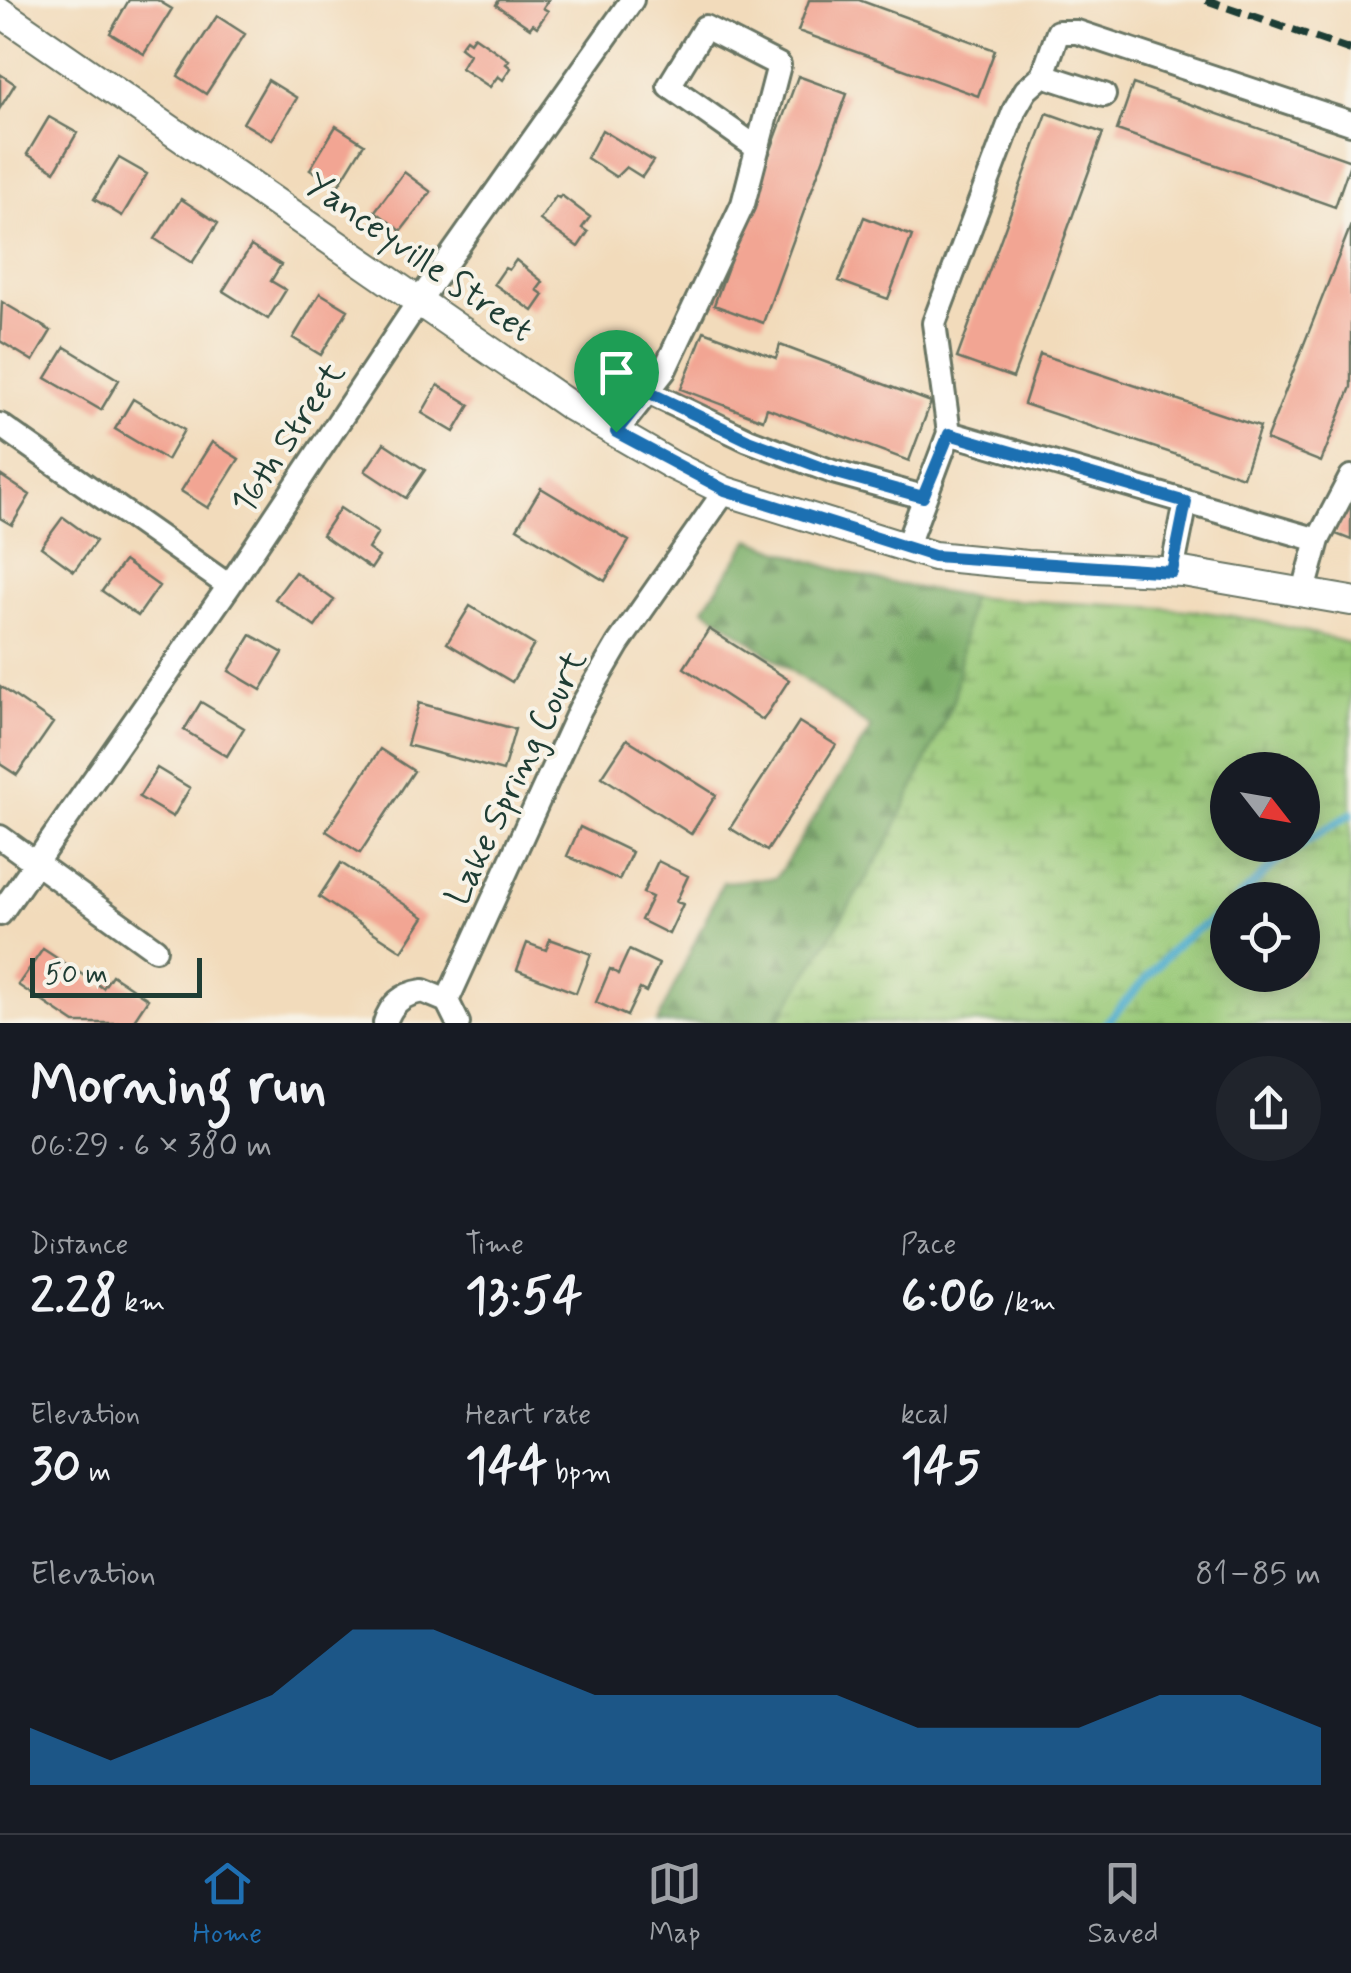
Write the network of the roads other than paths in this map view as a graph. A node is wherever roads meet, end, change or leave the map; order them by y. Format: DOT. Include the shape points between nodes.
graph roads {
  1 [pos="632,0"];
  2 [pos="0,12"];
  3 [pos="1043,75"];
  4 [pos="1104,94"];
  5 [pos="1351,123"];
  6 [pos="757,148"];
  7 [pos="419,301"];
  8 [pos="648,392"];
  9 [pos="0,426"];
  10 [pos="616,432"];
  11 [pos="949,434"];
  12 [pos="1351,477"];
  13 [pos="725,490"];
  14 [pos="923,497"];
  15 [pos="1186,502"];
  16 [pos="1318,540"];
  17 [pos="906,548"];
  18 [pos="1172,572"];
  19 [pos="228,586"];
  20 [pos="1304,591"];
  21 [pos="1351,601"];
  22 [pos="0,837"];
  23 [pos="36,862"];
  24 [pos="0,914"];
  25 [pos="155,949"];
  26 [pos="446,1001"];
  27 [pos="385,1023"];
  28 [pos="458,1023"];
  1 -- 7 [label="street, 16th Street"];
  2 -- 7 [label="main road, Yanceyville Street"];
  3 -- 4 [label="street"];
  3 -- 5 [label="street" via="1058,32 1076,32"];
  3 -- 11 [label="street" via="1015,109 934,323"];
  6 -- 6 [label="street" via="669,86 705,27 779,65"];
  6 -- 8 [label="street" via="743,204"];
  7 -- 10 [label="main road, Yanceyville Street"];
  7 -- 19 [label="street, 16th Street"];
  8 -- 10 [label="street"];
  8 -- 14 [label="street" via="833,472"];
  9 -- 19 [label="street"];
  10 -- 13 [label="main road, Yanceyville Street"];
  11 -- 14 [label="street"];
  11 -- 15 [label="street"];
  12 -- 16 [label="street"];
  13 -- 17 [label="main road, Yanceyville Street"];
  13 -- 26 [label="street, Lake Spring Court" via="580,709"];
  14 -- 17 [label="street"];
  15 -- 16 [label="street"];
  15 -- 18 [label="street"];
  16 -- 20 [label="street"];
  17 -- 18 [label="main road, Yanceyville Street" via="934,556"];
  18 -- 20 [label="main road, Yanceyville Street"];
  19 -- 23 [label="street, 16th Street"];
  20 -- 21 [label="main road, Yanceyville Street"];
  22 -- 23 [label="street"];
  23 -- 24 [label="street, 16th Street"];
  23 -- 25 [label="street"];
  26 -- 27 [label="street" via="411,993 390,1008"];
  26 -- 28 [label="street"];
}
